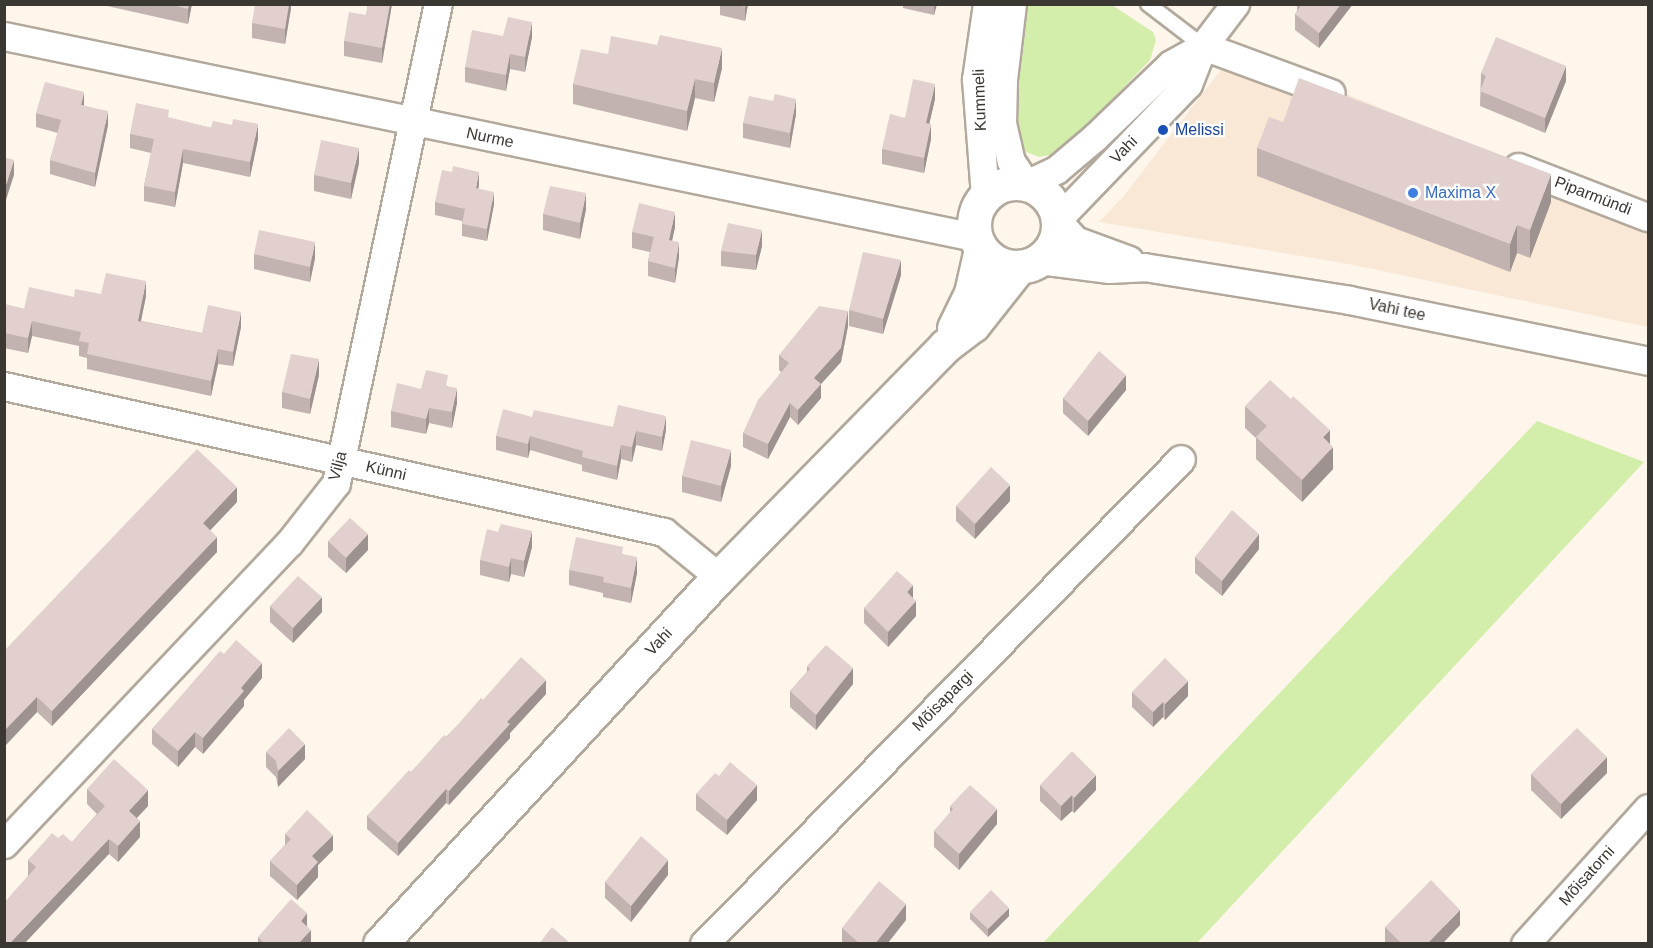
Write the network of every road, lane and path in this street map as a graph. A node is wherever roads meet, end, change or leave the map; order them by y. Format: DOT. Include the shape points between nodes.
graph roads {
  1 [pos="438,4"];
  2 [pos="987,4"];
  3 [pos="1012,4"];
  4 [pos="1148,4"];
  5 [pos="1235,4"];
  6 [pos="4,36"];
  7 [pos="1203,46"];
  8 [pos="1350,101"];
  9 [pos="413,122"];
  10 [pos="1493,157"];
  11 [pos="1026,184"];
  12 [pos="985,196"];
  13 [pos="1647,217"];
  14 [pos="1057,220"];
  15 [pos="978,243"];
  16 [pos="1029,264"];
  17 [pos="1144,267"];
  18 [pos="945,346"];
  19 [pos="1648,361"];
  20 [pos="4,386"];
  21 [pos="1181,459"];
  22 [pos="341,461"];
  23 [pos="719,577"];
  24 [pos="1648,808"];
  25 [pos="7,836"];
  26 [pos="380,944"];
  27 [pos="704,944"];
  28 [pos="1525,944"];
  1 -- 9 [label="street, Vilja"];
  2 -- 12 [label="street, Kummeli" via="976,79"];
  3 -- 11 [label="street, Kummeli" via="1002,123 1011,161"];
  4 -- 7 [label="lane"];
  5 -- 7 [label="street, Vahi"];
  6 -- 9 [label="street, Nurme"];
  7 -- 8 [label="street"];
  7 -- 11 [label="street, Vahi" via="1172,64 1056,170"];
  7 -- 14 [label="street, Vahi" via="1188,84"];
  9 -- 15 [label="street, Nurme"];
  9 -- 22 [label="street, Vilja"];
  10 -- 13 [label="street, Piparmündi"];
  11 -- 12 [label="street" via="1005,184"];
  11 -- 14 [label="street" via="1047,198"];
  12 -- 15 [label="street" via="974,222"];
  14 -- 16 [label="street" via="1055,241"];
  14 -- 17 [label="street, Vahi tee" via="1075,240"];
  15 -- 16 [label="street" via="988,257 1005,266"];
  15 -- 18 [label="street, Vahi" via="971,293"];
  16 -- 17 [label="street, Vahi tee"];
  16 -- 18 [label="street, Vahi" via="973,325"];
  17 -- 19 [label="street, Vahi tee" via="1349,300"];
  18 -- 23 [label="street, Vahi"];
  20 -- 22 [label="street, Künni"];
  21 -- 27 [label="street, Mõisapargi"];
  22 -- 23 [label="street, Künni" via="664,532"];
  22 -- 25 [label="street, Vilja" via="336,483 289,543"];
  23 -- 26 [label="street, Vahi"];
  24 -- 28 [label="street, Mõisatorni"];
}
